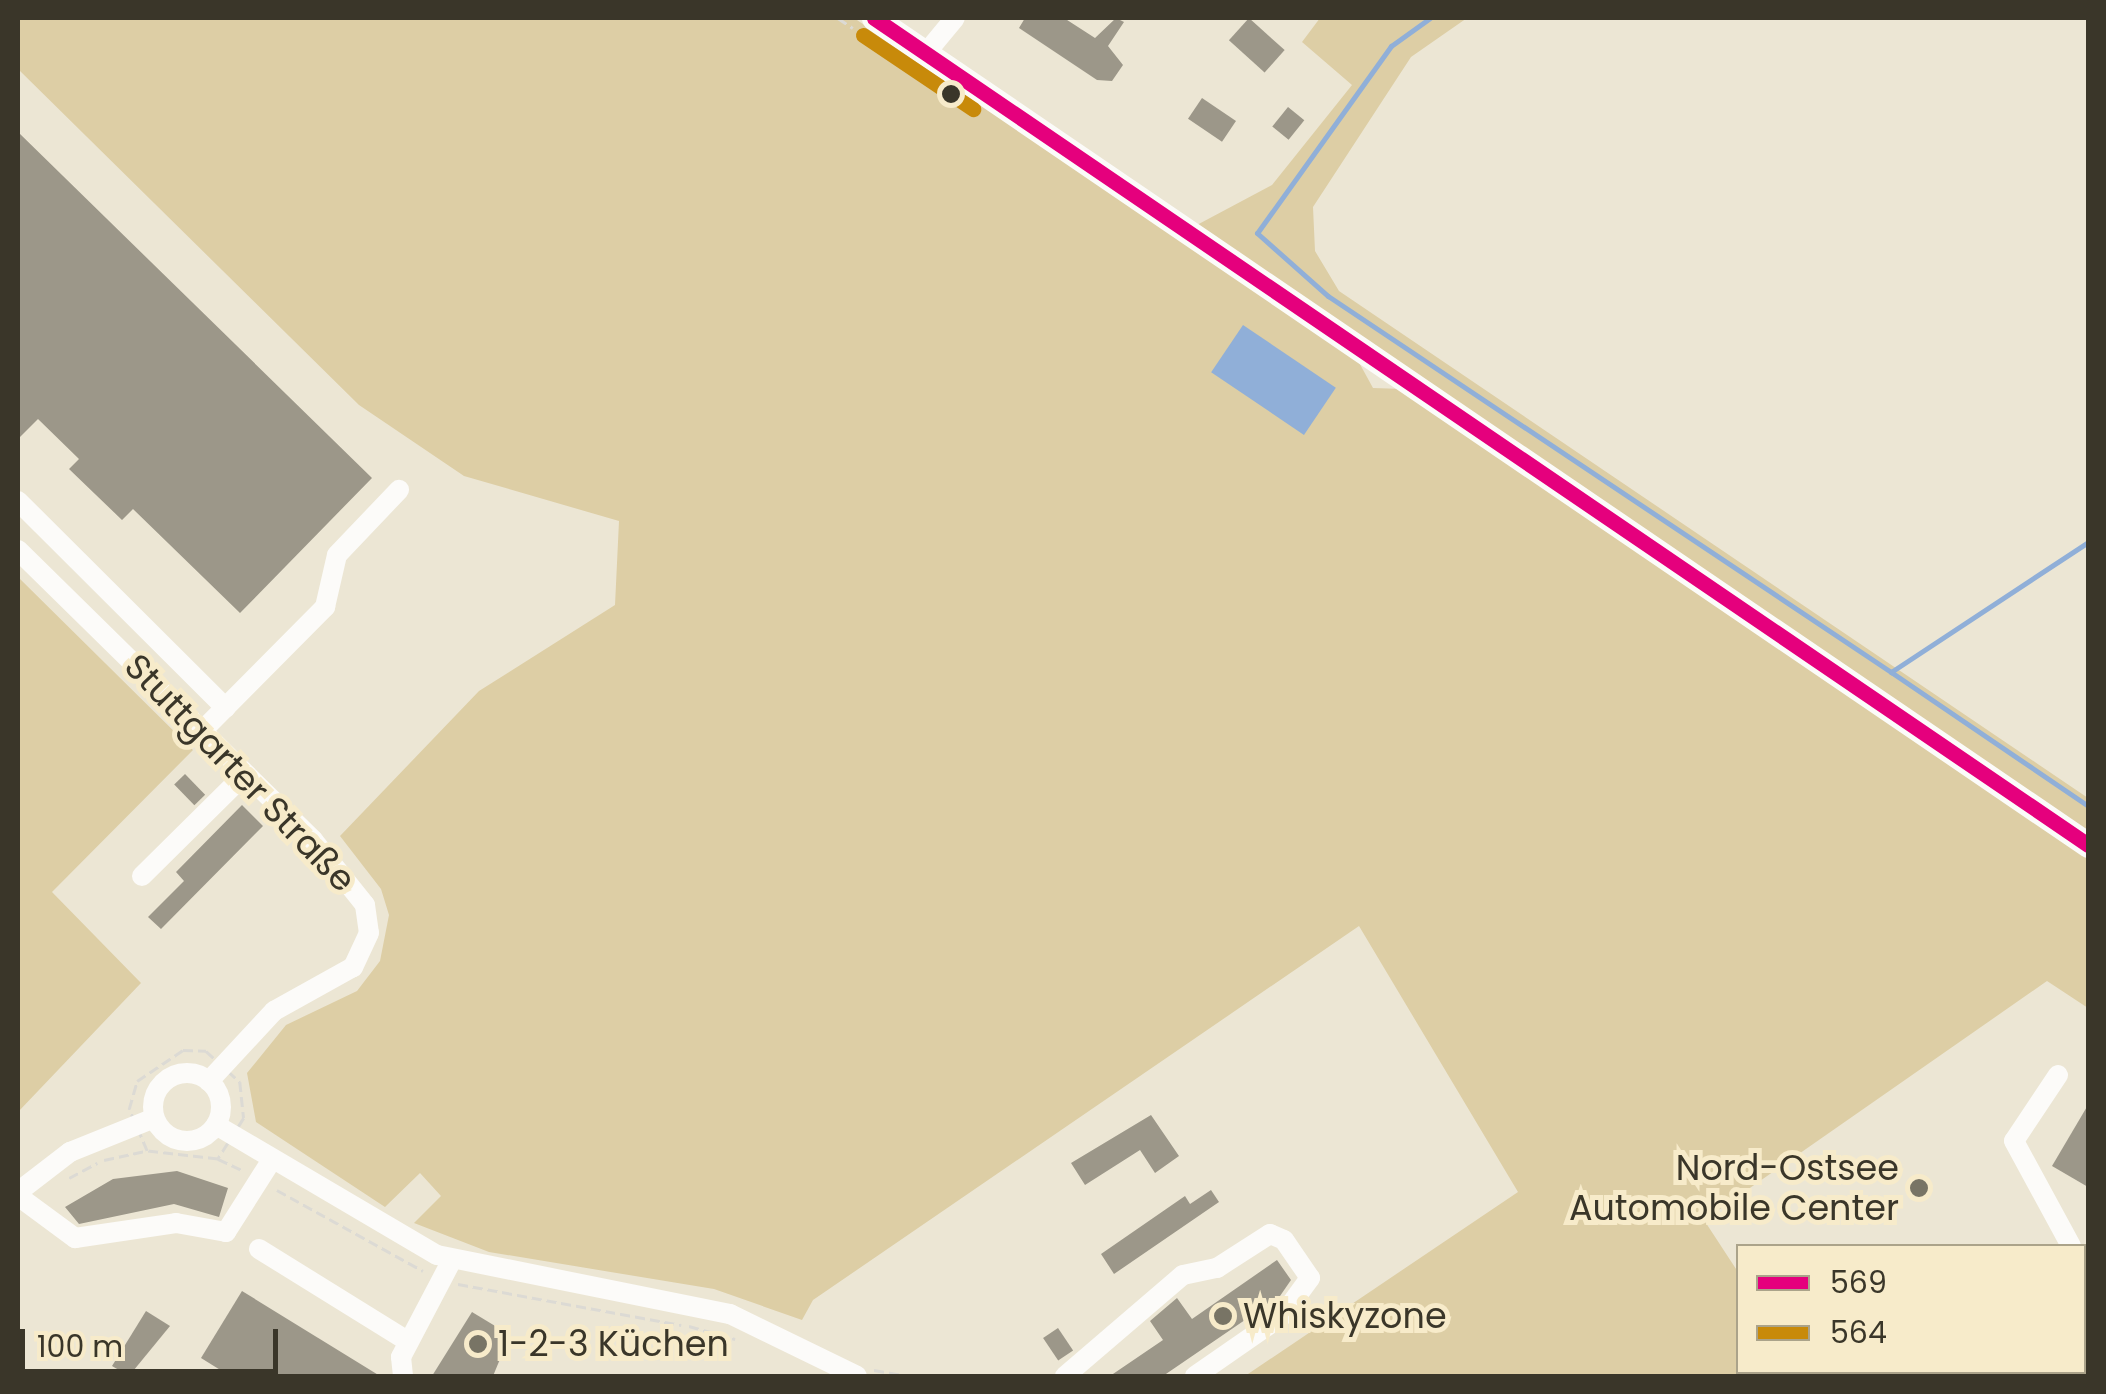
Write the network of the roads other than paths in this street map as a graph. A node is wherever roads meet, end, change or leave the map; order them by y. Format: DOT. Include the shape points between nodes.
graph roads {
  1 [pos="874,18"];
  2 [pos="954,18"];
  3 [pos="926,53"];
  4 [pos="399,490"];
  5 [pos="18,501"];
  6 [pos="18,550"];
  7 [pos="226,708"];
  8 [pos="202,731"];
  9 [pos="244,774"];
  10 [pos="2088,845"];
  11 [pos="142,876"];
  12 [pos="216,1073"];
  13 [pos="2058,1075"];
  14 [pos="145,1122"];
  15 [pos="224,1131"];
  16 [pos="271,1161"];
  17 [pos="22,1198"];
  18 [pos="2070,1244"];
  19 [pos="259,1249"];
  20 [pos="452,1260"];
  21 [pos="409,1342"];
  22 [pos="403,1376"];
  23 [pos="857,1376"];
  24 [pos="1065,1376"];
  25 [pos="1195,1376"];
  1 -- 3 [label="main road"];
  2 -- 3 [label="street"];
  3 -- 10 [label="main road"];
  4 -- 7 [label="street" via="338,555 325,608"];
  5 -- 7 [label="street"];
  6 -- 8 [label="street, Stuttgarter Straße"];
  7 -- 8 [label="street"];
  8 -- 9 [label="street, Stuttgarter Straße"];
  9 -- 11 [label="street"];
  9 -- 12 [label="street, Stuttgarter Straße" via="351,880 369,932 343,978 274,1011"];
  12 -- 14 [label="street" via="168,1079"];
  12 -- 15 [label="street"];
  13 -- 18 [label="street" via="2014,1142"];
  14 -- 15 [label="street" via="183,1141"];
  14 -- 17 [label="street" via="70,1152"];
  15 -- 16 [label="street"];
  16 -- 17 [label="street" via="226,1232 176,1223 74,1238"];
  16 -- 20 [label="street"];
  19 -- 21 [label="street"];
  20 -- 21 [label="street"];
  20 -- 23 [label="street" via="730,1314"];
  21 -- 22 [label="street"];
  24 -- 25 [label="street" via="1183,1275 1217,1268 1270,1234 1284,1240 1310,1278 1283,1316"];
}
